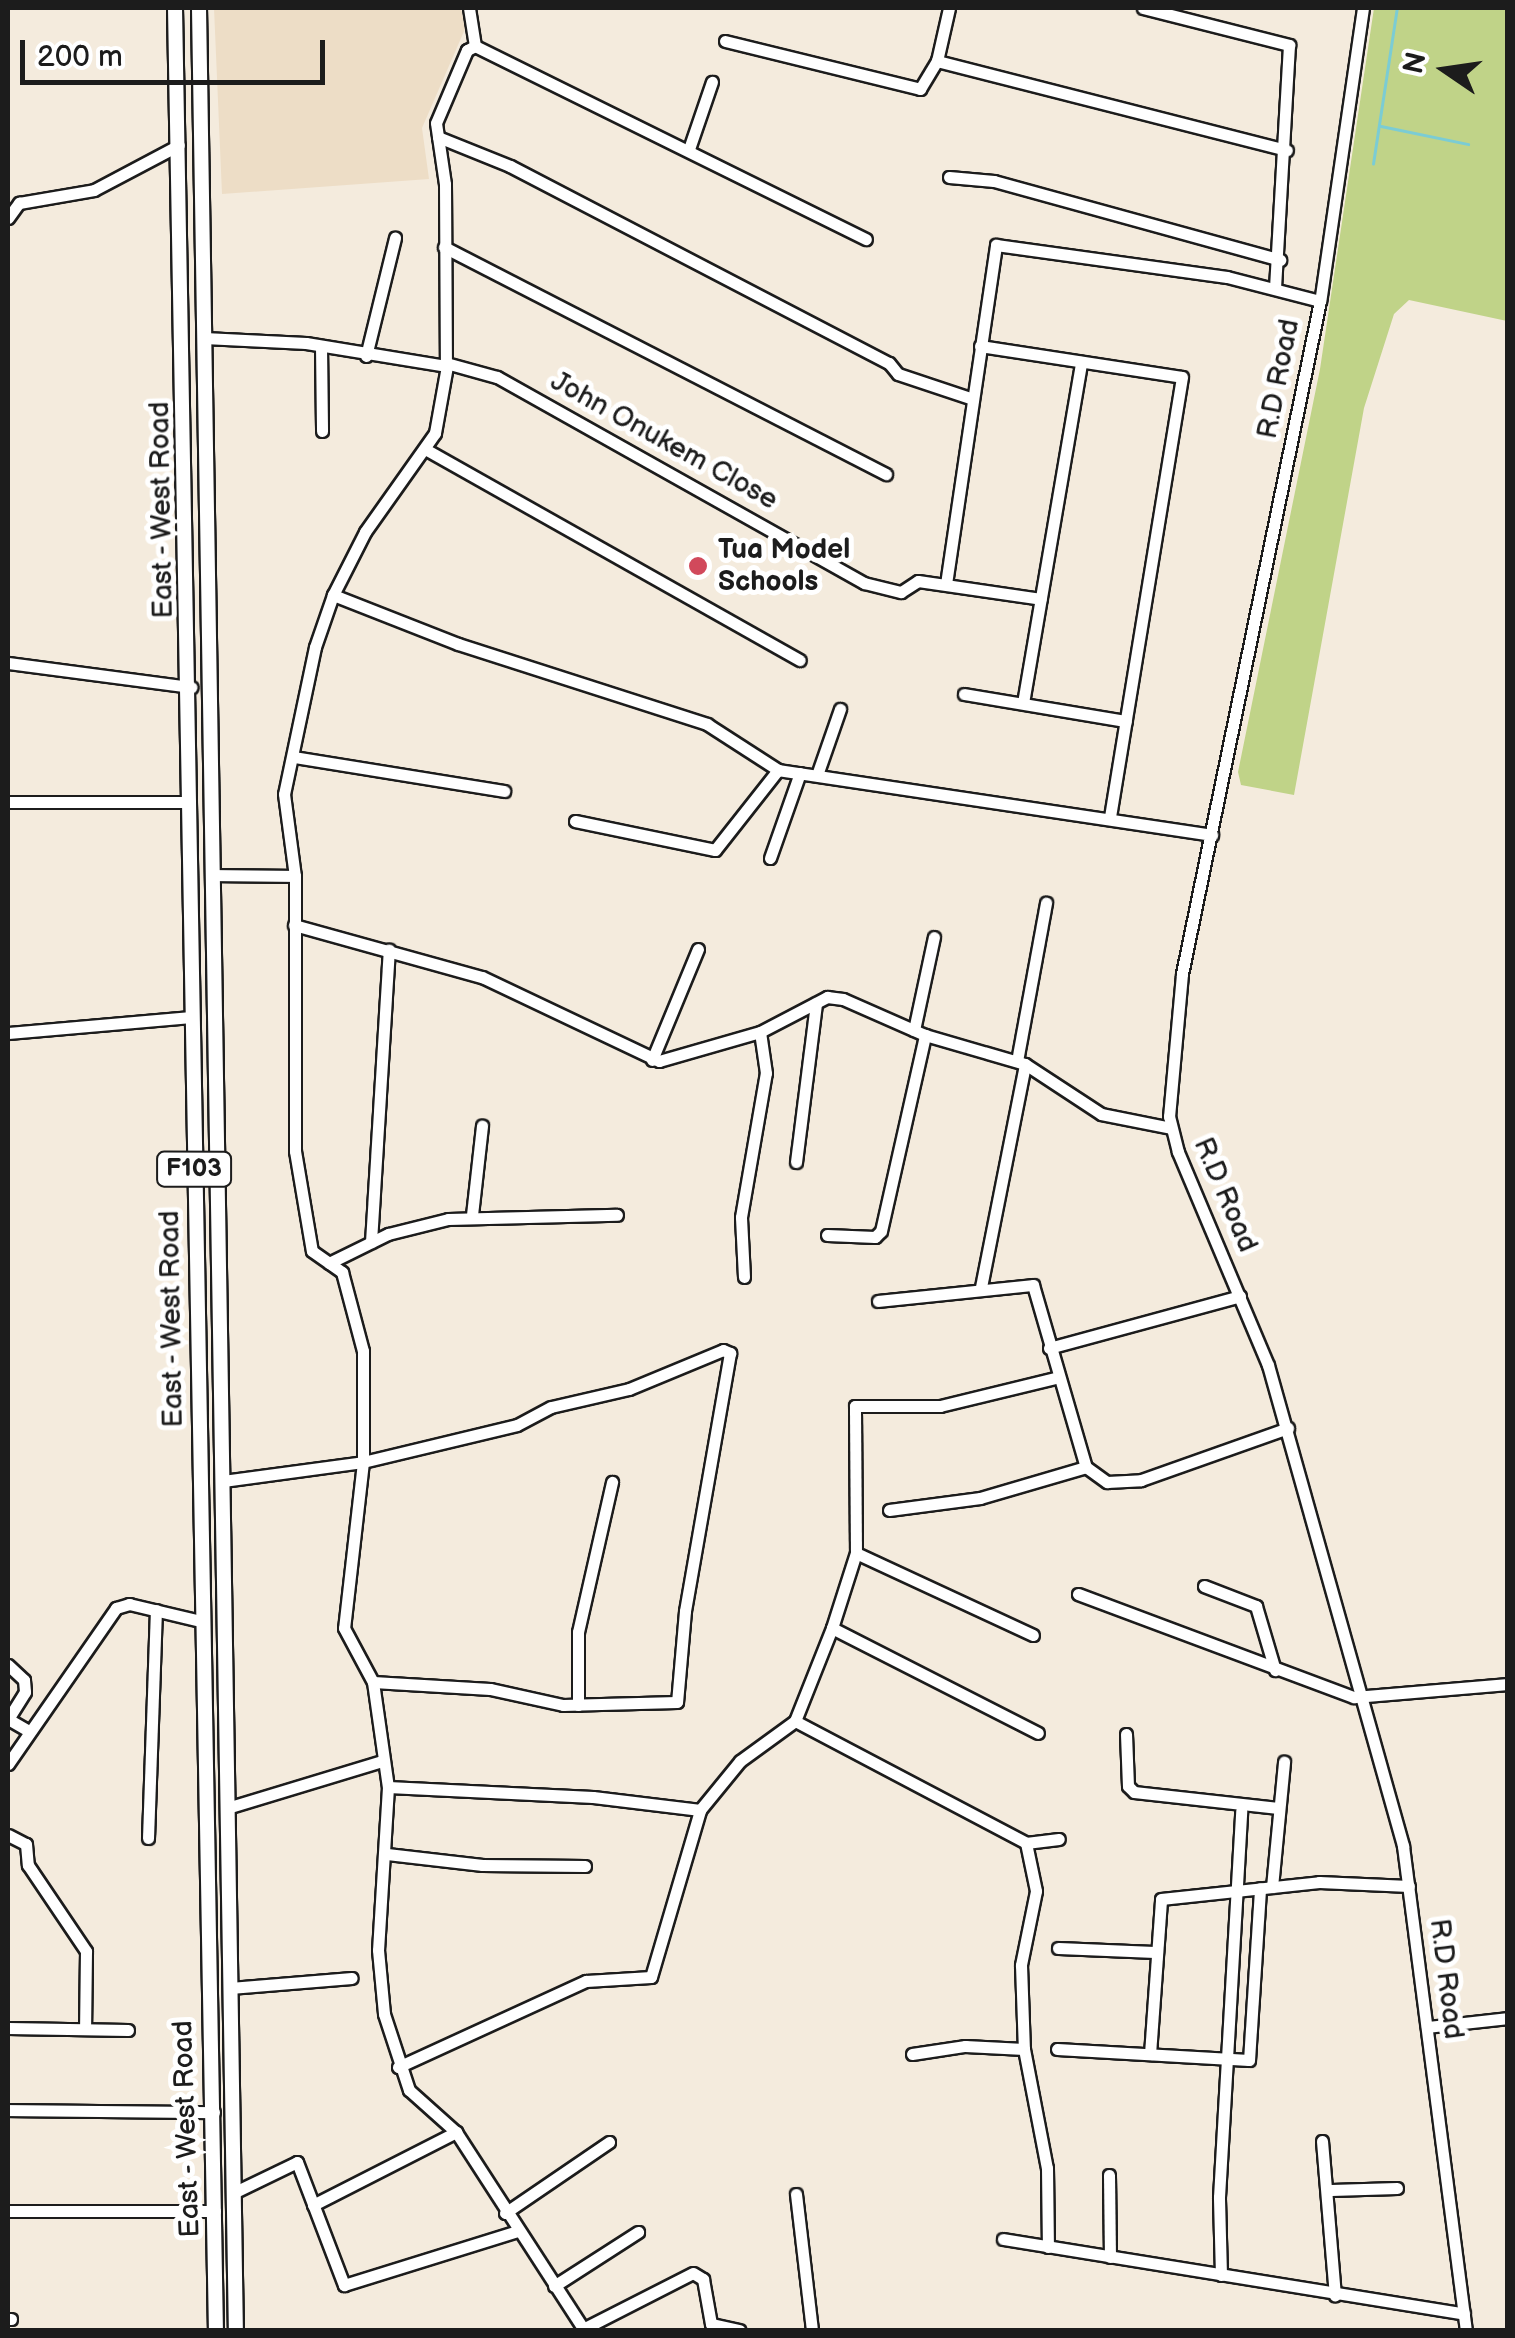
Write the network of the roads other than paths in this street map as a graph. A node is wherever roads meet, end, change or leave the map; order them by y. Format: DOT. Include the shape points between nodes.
graph roads {
  1 [pos="176,8"];
  2 [pos="199,8"];
  3 [pos="469,8"];
  4 [pos="949,8"];
  5 [pos="1143,8"];
  6 [pos="1363,8"];
  7 [pos="725,41"];
  8 [pos="475,46"];
  9 [pos="937,61"];
  10 [pos="712,82"];
  11 [pos="438,137"];
  12 [pos="179,145"];
  13 [pos="689,149"];
  14 [pos="1286,150"];
  15 [pos="949,177"];
  16 [pos="8,218"];
  17 [pos="395,238"];
  18 [pos="866,239"];
  19 [pos="444,247"];
  20 [pos="1280,260"];
  21 [pos="1276,287"];
  22 [pos="1320,301"];
  23 [pos="204,338"];
  24 [pos="321,346"];
  25 [pos="980,346"];
  26 [pos="366,356"];
  27 [pos="1081,362"];
  28 [pos="446,363"];
  29 [pos="973,399"];
  30 [pos="322,430"];
  31 [pos="425,449"];
  32 [pos="886,474"];
  33 [pos="946,584"];
  34 [pos="333,595"];
  35 [pos="1041,599"];
  36 [pos="796,656"];
  37 [pos="8,662"];
  38 [pos="192,687"];
  39 [pos="964,694"];
  40 [pos="1023,704"];
  41 [pos="840,709"];
  42 [pos="1126,721"];
  43 [pos="294,757"];
  44 [pos="778,770"];
  45 [pos="800,773"];
  46 [pos="817,776"];
  47 [pos="504,791"];
  48 [pos="8,802"];
  49 [pos="190,802"];
  50 [pos="1110,818"];
  51 [pos="575,821"];
  52 [pos="1212,836"];
  53 [pos="770,858"];
  54 [pos="213,874"];
  55 [pos="295,876"];
  56 [pos="1046,903"];
  57 [pos="294,926"];
  58 [pos="934,937"];
  59 [pos="698,949"];
  60 [pos="388,950"];
  61 [pos="816,1003"];
  62 [pos="191,1018"];
  63 [pos="760,1032"];
  64 [pos="8,1033"];
  65 [pos="919,1033"];
  66 [pos="652,1060"];
  67 [pos="1021,1063"];
  68 [pos="482,1126"];
  69 [pos="1171,1128"];
  70 [pos="796,1162"];
  71 [pos="617,1215"];
  72 [pos="472,1216"];
  73 [pos="827,1235"];
  74 [pos="371,1242"];
  75 [pos="329,1263"];
  76 [pos="744,1276"];
  77 [pos="982,1286"];
  78 [pos="221,1287"];
  79 [pos="197,1288"];
  80 [pos="1240,1296"];
  81 [pos="878,1301"];
  82 [pos="1049,1348"];
  83 [pos="1055,1378"];
  84 [pos="1288,1428"];
  85 [pos="363,1462"];
  86 [pos="1086,1467"];
  87 [pos="223,1481"];
  88 [pos="612,1482"];
  89 [pos="890,1510"];
  90 [pos="856,1553"];
  91 [pos="1204,1586"];
  92 [pos="1078,1594"];
  93 [pos="156,1610"];
  94 [pos="202,1621"];
  95 [pos="832,1628"];
  96 [pos="1033,1634"];
  97 [pos="8,1665"];
  98 [pos="1275,1670"];
  99 [pos="373,1682"];
  100 [pos="1508,1684"];
  101 [pos="1366,1698"];
  102 [pos="578,1706"];
  103 [pos="8,1719"];
  104 [pos="795,1721"];
  105 [pos="29,1731"];
  106 [pos="1038,1733"];
  107 [pos="1126,1734"];
  108 [pos="382,1761"];
  109 [pos="1284,1762"];
  110 [pos="8,1764"];
  111 [pos="388,1787"];
  112 [pos="227,1808"];
  113 [pos="1278,1808"];
  114 [pos="700,1810"];
  115 [pos="1241,1810"];
  116 [pos="8,1836"];
  117 [pos="148,1838"];
  118 [pos="1058,1840"];
  119 [pos="1026,1843"];
  120 [pos="387,1854"];
  121 [pos="585,1866"];
  122 [pos="1409,1886"];
  123 [pos="1266,1888"];
  124 [pos="1058,1948"];
  125 [pos="1155,1952"];
  126 [pos="352,1978"];
  127 [pos="230,1988"];
  128 [pos="1508,2018"];
  129 [pos="1427,2027"];
  130 [pos="8,2028"];
  131 [pos="85,2029"];
  132 [pos="128,2030"];
  133 [pos="1024,2049"];
  134 [pos="1057,2049"];
  135 [pos="912,2054"];
  136 [pos="1150,2054"];
  137 [pos="398,2066"];
  138 [pos="8,2110"];
  139 [pos="214,2112"];
  140 [pos="456,2132"];
  141 [pos="1322,2141"];
  142 [pos="609,2142"];
  143 [pos="1108,2175"];
  144 [pos="1398,2188"];
  145 [pos="1331,2190"];
  146 [pos="233,2192"];
  147 [pos="796,2194"];
  148 [pos="313,2205"];
  149 [pos="215,2210"];
  150 [pos="8,2212"];
  151 [pos="506,2213"];
  152 [pos="516,2231"];
  153 [pos="638,2232"];
  154 [pos="1003,2239"];
  155 [pos="1048,2247"];
  156 [pos="1110,2258"];
  157 [pos="1221,2274"];
  158 [pos="554,2286"];
  159 [pos="1335,2295"];
  160 [pos="1464,2314"];
  161 [pos="216,2330"];
  162 [pos="236,2330"];
  163 [pos="584,2330"];
  164 [pos="739,2330"];
  165 [pos="812,2330"];
  166 [pos="1466,2330"];
  1 -- 12 [label="main road, East - West Road / F103"];
  2 -- 23 [label="main road, East - West Road / F103"];
  3 -- 8 [label="street"];
  4 -- 9 [label="street"];
  5 -- 14 [label="street" via="1287,43"];
  6 -- 22 [label="street, R.D Road"];
  7 -- 9 [label="street" via="920,89"];
  8 -- 11 [label="street" via="445,97"];
  8 -- 13 [label="street"];
  9 -- 14 [label="street"];
  10 -- 13 [label="street"];
  11 -- 19 [label="street"];
  11 -- 29 [label="street" via="510,166 889,363 898,374"];
  12 -- 16 [label="street" via="94,190 19,203"];
  12 -- 38 [label="main road, East - West Road / F103"];
  13 -- 18 [label="street"];
  14 -- 20 [label="street"];
  15 -- 20 [label="street" via="994,181"];
  17 -- 26 [label="street"];
  19 -- 28 [label="street"];
  19 -- 32 [label="street"];
  20 -- 21 [label="street"];
  21 -- 22 [label="street"];
  21 -- 25 [label="street" via="996,246"];
  22 -- 52 [label="street, R.D Road"];
  23 -- 24 [label="street, John Onukem Close"];
  23 -- 54 [label="main road, East - West Road / F103"];
  24 -- 26 [label="street, John Onukem Close"];
  24 -- 30 [label="street"];
  25 -- 27 [label="street"];
  25 -- 29 [label="street"];
  26 -- 28 [label="street, John Onukem Close"];
  27 -- 35 [label="street"];
  27 -- 42 [label="street" via="1175,373 1183,383"];
  28 -- 31 [label="street" via="442,412"];
  28 -- 33 [label="street, John Onukem Close" via="496,377 854,574 901,592 918,581"];
  29 -- 33 [label="street"];
  31 -- 34 [label="street" via="365,532"];
  31 -- 36 [label="street"];
  33 -- 35 [label="street"];
  34 -- 43 [label="street" via="306,682"];
  34 -- 44 [label="street" via="458,644 708,724"];
  35 -- 40 [label="street"];
  37 -- 38 [label="street"];
  38 -- 49 [label="main road, East - West Road / F103"];
  39 -- 40 [label="street"];
  40 -- 42 [label="street"];
  41 -- 46 [label="street"];
  42 -- 50 [label="street"];
  43 -- 47 [label="street"];
  43 -- 55 [label="street" via="284,803"];
  44 -- 45 [label="street"];
  44 -- 51 [label="street" via="714,850"];
  45 -- 46 [label="street"];
  45 -- 53 [label="street"];
  46 -- 50 [label="street"];
  48 -- 49 [label="street"];
  49 -- 62 [label="main road, East - West Road / F103"];
  50 -- 52 [label="street"];
  52 -- 69 [label="street, R.D Road" via="1180,989"];
  54 -- 55 [label="street"];
  54 -- 78 [label="main road, East - West Road / F103"];
  55 -- 57 [label="street"];
  56 -- 67 [label="street"];
  57 -- 60 [label="street"];
  57 -- 75 [label="street" via="296,1163 312,1250"];
  58 -- 65 [label="street"];
  59 -- 66 [label="street"];
  60 -- 66 [label="street" via="506,987"];
  60 -- 74 [label="street"];
  61 -- 63 [label="street"];
  61 -- 65 [label="street" via="842,999"];
  61 -- 70 [label="street"];
  62 -- 64 [label="street"];
  62 -- 79 [label="main road, East - West Road / F103"];
  63 -- 66 [label="street"];
  63 -- 76 [label="street" via="766,1072 741,1216"];
  65 -- 67 [label="street"];
  65 -- 73 [label="street" via="881,1231 875,1237"];
  67 -- 69 [label="street" via="1090,1110"];
  67 -- 77 [label="street"];
  68 -- 72 [label="street"];
  69 -- 80 [label="street, R.D Road"];
  71 -- 72 [label="street"];
  72 -- 74 [label="street"];
  74 -- 75 [label="street"];
  75 -- 85 [label="street" via="342,1272 363,1351"];
  77 -- 81 [label="street"];
  77 -- 82 [label="street" via="1032,1284"];
  78 -- 79 [label="main road"];
  78 -- 87 [label="main road, East - West Road / F103"];
  79 -- 94 [label="main road, East - West Road / F103"];
  80 -- 82 [label="street"];
  80 -- 84 [label="street, R.D Road"];
  82 -- 83 [label="street"];
  83 -- 86 [label="street"];
  83 -- 90 [label="street" via="940,1406 855,1406"];
  84 -- 86 [label="street" via="1142,1480 1107,1482"];
  84 -- 101 [label="street, R.D Road"];
  85 -- 87 [label="street"];
  85 -- 99 [label="street" via="344,1628"];
  85 -- 102 [label="street" via="518,1425 551,1406 628,1389 723,1350 730,1353 685,1611 677,1702"];
  86 -- 89 [label="street" via="980,1498"];
  87 -- 112 [label="main road, East - West Road / F103"];
  88 -- 102 [label="street" via="578,1632"];
  90 -- 95 [label="street"];
  90 -- 96 [label="street"];
  91 -- 98 [label="street" via="1256,1606"];
  92 -- 98 [label="street"];
  93 -- 94 [label="street"];
  93 -- 105 [label="street" via="116,1608"];
  93 -- 117 [label="street"];
  94 -- 139 [label="main road, East - West Road / F103"];
  95 -- 104 [label="street"];
  95 -- 106 [label="street"];
  97 -- 103 [label="street" via="24,1680 25,1692"];
  98 -- 101 [label="street"];
  99 -- 102 [label="street" via="490,1689"];
  99 -- 108 [label="street"];
  100 -- 101 [label="street"];
  101 -- 122 [label="street, R.D Road"];
  103 -- 105 [label="street"];
  104 -- 114 [label="street" via="740,1762"];
  104 -- 119 [label="street"];
  105 -- 110 [label="street"];
  107 -- 113 [label="street" via="1128,1786 1134,1792"];
  108 -- 111 [label="street"];
  108 -- 112 [label="street"];
  109 -- 113 [label="street"];
  111 -- 114 [label="street" via="593,1797"];
  111 -- 120 [label="street"];
  112 -- 127 [label="main road, East - West Road / F103"];
  113 -- 123 [label="street"];
  114 -- 137 [label="street" via="648,1980 586,1981"];
  115 -- 157 [label="street" via="1219,2198"];
  116 -- 131 [label="street" via="26,1844 28,1865 86,1951"];
  118 -- 119 [label="street"];
  119 -- 133 [label="street" via="1036,1891 1021,1965"];
  120 -- 121 [label="street" via="482,1866"];
  120 -- 137 [label="street" via="379,1980"];
  122 -- 123 [label="street"];
  122 -- 129 [label="street, R.D Road"];
  123 -- 125 [label="street" via="1161,1899"];
  123 -- 136 [label="street" via="1250,2058"];
  124 -- 125 [label="street"];
  125 -- 136 [label="street"];
  126 -- 127 [label="street"];
  127 -- 146 [label="main road, East - West Road / F103"];
  128 -- 129 [label="street"];
  129 -- 160 [label="street, R.D Road"];
  130 -- 131 [label="street"];
  131 -- 132 [label="street"];
  133 -- 135 [label="street" via="965,2046"];
  133 -- 155 [label="street" via="1047,2168"];
  134 -- 136 [label="street"];
  137 -- 140 [label="street" via="414,2098"];
  138 -- 139 [label="street"];
  139 -- 149 [label="main road, East - West Road / F103"];
  140 -- 148 [label="street"];
  140 -- 151 [label="street"];
  141 -- 145 [label="street"];
  142 -- 151 [label="street"];
  143 -- 156 [label="street"];
  144 -- 145 [label="street"];
  145 -- 159 [label="street"];
  146 -- 148 [label="street" via="295,2161"];
  146 -- 162 [label="main road, East - West Road / F103"];
  147 -- 165 [label="street"];
  148 -- 152 [label="street" via="344,2285"];
  149 -- 150 [label="street"];
  149 -- 161 [label="main road, East - West Road / F103"];
  151 -- 152 [label="street"];
  152 -- 158 [label="street"];
  153 -- 158 [label="street"];
  154 -- 155 [label="street"];
  155 -- 156 [label="street"];
  156 -- 157 [label="street"];
  157 -- 159 [label="street"];
  158 -- 163 [label="street"];
  159 -- 160 [label="street"];
  160 -- 166 [label="street, R.D Road"];
  163 -- 164 [label="street" via="693,2272 704,2279 711,2324"];
}
